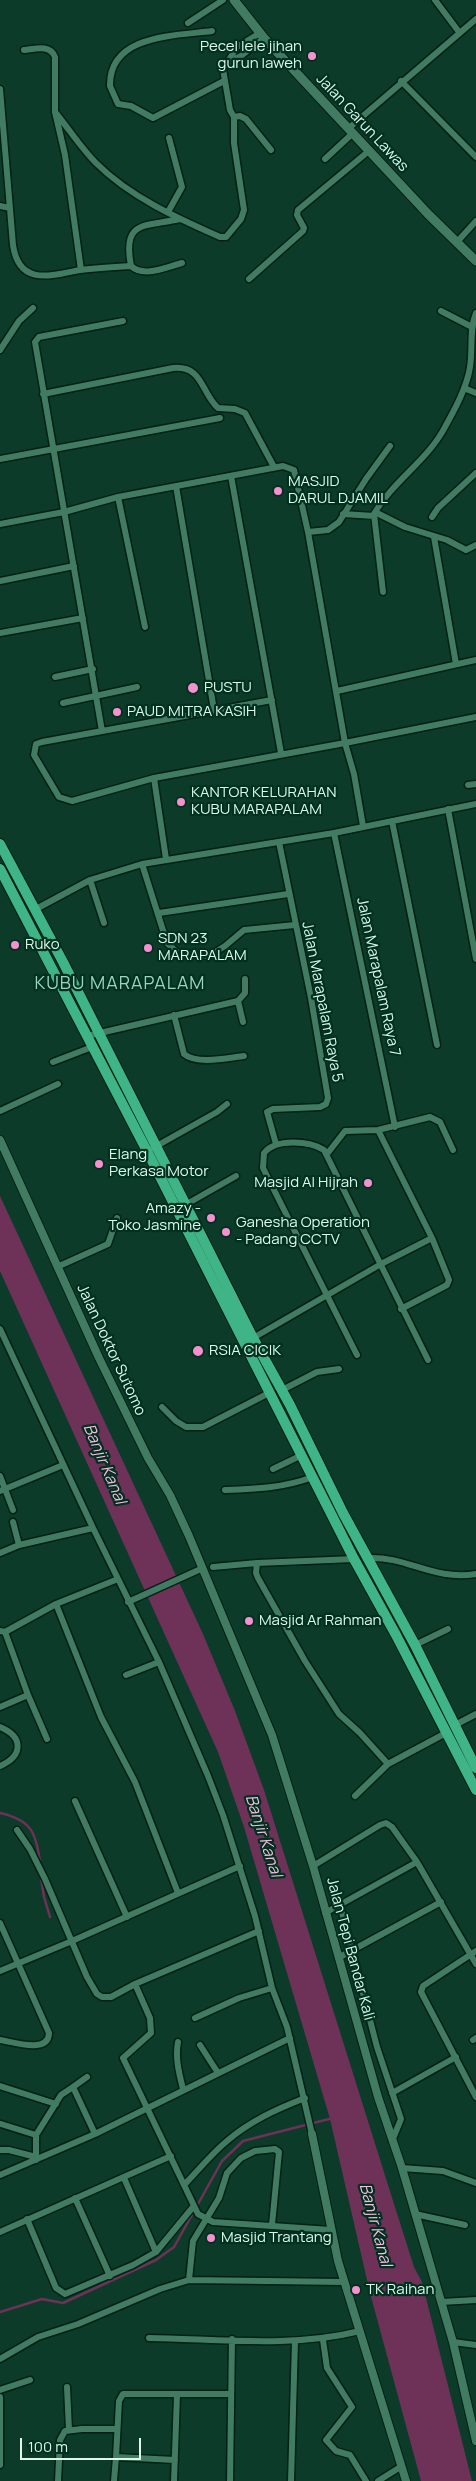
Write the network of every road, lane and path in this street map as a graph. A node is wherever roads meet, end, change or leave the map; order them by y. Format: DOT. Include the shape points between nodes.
graph roads {
  1 [pos="223,0"];
  2 [pos="234,0"];
  3 [pos="435,0"];
  4 [pos="476,19"];
  5 [pos="188,23"];
  6 [pos="212,31"];
  7 [pos="460,32"];
  8 [pos="262,36"];
  9 [pos="24,50"];
  10 [pos="224,81"];
  11 [pos="401,81"];
  12 [pos="0,89"];
  13 [pos="55,112"];
  14 [pos="234,117"];
  15 [pos="351,130"];
  16 [pos="169,138"];
  17 [pos="271,150"];
  18 [pos="370,150"];
  19 [pos="476,157"];
  20 [pos="324,159"];
  21 [pos="0,206"];
  22 [pos="10,208"];
  23 [pos="168,212"];
  24 [pos="180,219"];
  25 [pos="476,220"];
  26 [pos="457,242"];
  27 [pos="476,261"];
  28 [pos="182,263"];
  29 [pos="131,266"];
  30 [pos="81,270"];
  31 [pos="249,279"];
  32 [pos="33,308"];
  33 [pos="441,311"];
  34 [pos="476,313"];
  35 [pos="123,321"];
  36 [pos="472,327"];
  37 [pos="0,350"];
  38 [pos="464,388"];
  39 [pos="476,393"];
  40 [pos="43,394"];
  41 [pos="220,418"];
  42 [pos="390,446"];
  43 [pos="54,451"];
  44 [pos="0,459"];
  45 [pos="274,467"];
  46 [pos="476,473"];
  47 [pos="231,476"];
  48 [pos="176,486"];
  49 [pos="118,498"];
  50 [pos="64,512"];
  51 [pos="343,514"];
  52 [pos="374,514"];
  53 [pos="432,517"];
  54 [pos="0,524"];
  55 [pos="308,532"];
  56 [pos="434,537"];
  57 [pos="476,545"];
  58 [pos="74,566"];
  59 [pos="0,581"];
  60 [pos="383,592"];
  61 [pos="83,618"];
  62 [pos="145,627"];
  63 [pos="0,633"];
  64 [pos="476,660"];
  65 [pos="456,664"];
  66 [pos="93,669"];
  67 [pos="55,677"];
  68 [pos="137,687"];
  69 [pos="337,691"];
  70 [pos="97,694"];
  71 [pos="272,700"];
  72 [pos="62,703"];
  73 [pos="214,710"];
  74 [pos="476,717"];
  75 [pos="102,731"];
  76 [pos="345,743"];
  77 [pos="281,753"];
  78 [pos="154,778"];
  79 [pos="476,784"];
  80 [pos="468,785"];
  81 [pos="476,804"];
  82 [pos="448,809"];
  83 [pos="392,821"];
  84 [pos="362,826"];
  85 [pos="334,833"];
  86 [pos="279,842"];
  87 [pos="0,844"];
  88 [pos="166,858"];
  89 [pos="142,864"];
  90 [pos="0,869"];
  91 [pos="90,880"];
  92 [pos="288,894"];
  93 [pos="36,909"];
  94 [pos="159,913"];
  95 [pos="104,923"];
  96 [pos="295,925"];
  97 [pos="476,959"];
  98 [pos="245,978"];
  99 [pos="238,1001"];
  100 [pos="174,1015"];
  101 [pos="243,1022"];
  102 [pos="99,1032"];
  103 [pos="87,1036"];
  104 [pos="437,1045"];
  105 [pos="92,1047"];
  106 [pos="244,1056"];
  107 [pos="53,1062"];
  108 [pos="58,1084"];
  109 [pos="227,1104"];
  110 [pos="0,1111"];
  111 [pos="395,1127"];
  112 [pos="378,1130"];
  113 [pos="0,1140"];
  114 [pos="276,1144"];
  115 [pos="151,1149"];
  116 [pos="453,1150"];
  117 [pos="327,1154"];
  118 [pos="236,1176"];
  119 [pos="186,1204"];
  120 [pos="117,1218"];
  121 [pos="432,1238"];
  122 [pos="382,1264"];
  123 [pos="57,1267"];
  124 [pos="326,1295"];
  125 [pos="401,1309"];
  126 [pos="0,1329"];
  127 [pos="253,1338"];
  128 [pos="357,1355"];
  129 [pos="428,1360"];
  130 [pos="339,1369"];
  131 [pos="282,1390"];
  132 [pos="269,1392"];
  133 [pos="290,1405"];
  134 [pos="162,1407"];
  135 [pos="279,1411"];
  136 [pos="302,1455"];
  137 [pos="63,1465"];
  138 [pos="272,1469"];
  139 [pos="0,1476"];
  140 [pos="312,1477"];
  141 [pos="3,1490"];
  142 [pos="225,1490"];
  143 [pos="12,1510"];
  144 [pos="13,1522"];
  145 [pos="93,1528"];
  146 [pos="19,1545"];
  147 [pos="0,1553"];
  148 [pos="368,1558"];
  149 [pos="354,1559"];
  150 [pos="257,1563"];
  151 [pos="213,1567"];
  152 [pos="203,1568"];
  153 [pos="476,1574"];
  154 [pos="118,1579"];
  155 [pos="128,1602"];
  156 [pos="56,1604"];
  157 [pos="448,1629"];
  158 [pos="2,1631"];
  159 [pos="407,1631"];
  160 [pos="396,1635"];
  161 [pos="415,1646"];
  162 [pos="159,1662"];
  163 [pos="126,1675"];
  164 [pos="28,1695"];
  165 [pos="0,1707"];
  166 [pos="476,1714"];
  167 [pos="455,1725"];
  168 [pos="0,1727"];
  169 [pos="446,1733"];
  170 [pos="48,1739"];
  171 [pos="388,1764"];
  172 [pos="0,1766"];
  173 [pos="476,1768"];
  174 [pos="476,1790"];
  175 [pos="355,1796"];
  176 [pos="75,1801"];
  177 [pos="17,1830"];
  178 [pos="417,1862"];
  179 [pos="240,1866"];
  180 [pos="313,1866"];
  181 [pos="178,1893"];
  182 [pos="441,1902"];
  183 [pos="340,1905"];
  184 [pos="325,1913"];
  185 [pos="127,1917"];
  186 [pos="0,1923"];
  187 [pos="259,1931"];
  188 [pos="72,1941"];
  189 [pos="352,1950"];
  190 [pos="473,1953"];
  191 [pos="338,1958"];
  192 [pos="19,1963"];
  193 [pos="476,1964"];
  194 [pos="0,1971"];
  195 [pos="135,1984"];
  196 [pos="272,1988"];
  197 [pos="195,2018"];
  198 [pos="290,2038"];
  199 [pos="0,2040"];
  200 [pos="178,2042"];
  201 [pos="200,2045"];
  202 [pos="456,2057"];
  203 [pos="218,2073"];
  204 [pos="87,2077"];
  205 [pos="0,2086"];
  206 [pos="73,2087"];
  207 [pos="183,2089"];
  208 [pos="392,2093"];
  209 [pos="476,2097"];
  210 [pos="305,2100"];
  211 [pos="56,2104"];
  212 [pos="146,2109"];
  213 [pos="1,2124"];
  214 [pos="95,2134"];
  215 [pos="312,2134"];
  216 [pos="36,2135"];
  217 [pos="392,2141"];
  218 [pos="0,2150"];
  219 [pos="171,2156"];
  220 [pos="36,2159"];
  221 [pos="402,2168"];
  222 [pos="0,2175"];
  223 [pos="124,2178"];
  224 [pos="476,2183"];
  225 [pos="184,2185"];
  226 [pos="75,2198"];
  227 [pos="195,2210"];
  228 [pos="415,2214"];
  229 [pos="27,2219"];
  230 [pos="207,2220"];
  231 [pos="272,2225"];
  232 [pos="466,2225"];
  233 [pos="330,2230"];
  234 [pos="0,2232"];
  235 [pos="156,2252"];
  236 [pos="110,2276"];
  237 [pos="189,2280"];
  238 [pos="344,2282"];
  239 [pos="476,2300"];
  240 [pos="441,2302"];
  241 [pos="360,2331"];
  242 [pos="149,2338"];
  243 [pos="232,2339"];
  244 [pos="323,2340"];
  245 [pos="295,2341"];
  246 [pos="453,2342"];
  247 [pos="476,2345"];
  248 [pos="0,2359"];
  249 [pos="30,2380"];
  250 [pos="67,2388"];
  251 [pos="0,2390"];
  252 [pos="231,2394"];
  253 [pos="177,2395"];
  254 [pos="0,2397"];
  255 [pos="117,2429"];
  256 [pos="70,2430"];
  257 [pos="476,2442"];
  258 [pos="116,2457"];
  259 [pos="175,2460"];
  260 [pos="0,2464"];
  261 [pos="402,2466"];
  262 [pos="58,2481"];
  263 [pos="114,2481"];
  264 [pos="174,2481"];
  265 [pos="230,2481"];
  266 [pos="291,2481"];
  267 [pos="366,2481"];
  268 [pos="378,2481"];
  269 [pos="406,2481"];
  1 -- 5 [label="street"];
  2 -- 8 [label="main road, Jalan Garun Lawas"];
  3 -- 7 [label="street"];
  4 -- 7 [label="street"];
  6 -- 10 [label="street" via="146,40 129,48 117,62 110,86 118,104 131,106 153,118"];
  7 -- 11 [label="street"];
  8 -- 10 [label="street" via="237,47 225,64"];
  8 -- 15 [label="main road, Jalan Garun Lawas"];
  9 -- 13 [label="street" via="46,49 53,53"];
  10 -- 14 [label="street"];
  11 -- 15 [label="street"];
  11 -- 19 [label="street"];
  12 -- 22 [label="street"];
  13 -- 23 [label="street" via="94,162 111,177"];
  13 -- 30 [label="street" via="66,155"];
  14 -- 17 [label="street" via="246,119"];
  14 -- 24 [label="street" via="234,143 244,210 241,219 225,238"];
  15 -- 18 [label="main road, Jalan Garun Lawas"];
  15 -- 20 [label="street"];
  16 -- 23 [label="street" via="182,187"];
  18 -- 26 [label="main road, Jalan Garun Lawas"];
  18 -- 31 [label="street" via="298,210 303,231"];
  21 -- 22 [label="street"];
  22 -- 30 [label="street" via="14,254 21,267 45,277"];
  23 -- 24 [label="street"];
  24 -- 29 [label="street" via="134,230 127,248"];
  25 -- 26 [label="street"];
  26 -- 27 [label="main road, Jalan Garun Lawas"];
  28 -- 29 [label="street" via="146,272"];
  29 -- 30 [label="street"];
  32 -- 37 [label="street" via="18,321"];
  33 -- 36 [label="street"];
  34 -- 36 [label="street"];
  35 -- 40 [label="street" via="38,338 36,347"];
  36 -- 38 [label="street" via="470,367"];
  38 -- 39 [label="street"];
  38 -- 52 [label="street" via="438,440"];
  40 -- 43 [label="street"];
  40 -- 45 [label="street" via="186,368 200,379 218,408 245,413"];
  41 -- 43 [label="street"];
  42 -- 51 [label="street"];
  43 -- 44 [label="street"];
  43 -- 50 [label="street"];
  45 -- 47 [label="street"];
  45 -- 55 [label="street" via="289,467 297,474"];
  46 -- 53 [label="street"];
  47 -- 48 [label="street"];
  47 -- 71 [label="street"];
  48 -- 49 [label="street"];
  48 -- 73 [label="street"];
  49 -- 50 [label="street"];
  49 -- 62 [label="street"];
  50 -- 54 [label="street"];
  50 -- 58 [label="street"];
  51 -- 52 [label="street"];
  51 -- 55 [label="street" via="339,522 328,530"];
  52 -- 56 [label="street"];
  52 -- 60 [label="street"];
  55 -- 69 [label="street"];
  56 -- 57 [label="street" via="466,550"];
  56 -- 65 [label="street"];
  58 -- 59 [label="street"];
  58 -- 61 [label="street"];
  61 -- 63 [label="street"];
  61 -- 66 [label="street"];
  64 -- 65 [label="street"];
  65 -- 69 [label="street"];
  66 -- 67 [label="street"];
  66 -- 70 [label="street"];
  68 -- 70 [label="street"];
  69 -- 76 [label="street"];
  70 -- 72 [label="street"];
  70 -- 75 [label="street"];
  71 -- 73 [label="street"];
  71 -- 77 [label="street"];
  73 -- 75 [label="street"];
  74 -- 76 [label="street"];
  75 -- 78 [label="street" via="36,744 33,751 36,762 59,797 83,799"];
  76 -- 77 [label="street"];
  76 -- 84 [label="street" via="354,774"];
  77 -- 78 [label="street"];
  78 -- 88 [label="street"];
  79 -- 80 [label="street"];
  81 -- 82 [label="street"];
  82 -- 83 [label="street"];
  82 -- 97 [label="street"];
  83 -- 84 [label="street"];
  83 -- 104 [label="street"];
  84 -- 85 [label="street"];
  85 -- 86 [label="street"];
  85 -- 111 [label="street, Jalan Marapalam Raya 7"];
  86 -- 88 [label="street"];
  86 -- 92 [label="street, Jalan Marapalam Raya 5"];
  87 -- 93 [label="main road"];
  88 -- 89 [label="street"];
  89 -- 91 [label="street"];
  89 -- 94 [label="street"];
  90 -- 103 [label="main road"];
  91 -- 93 [label="street"];
  91 -- 95 [label="street"];
  92 -- 94 [label="street"];
  92 -- 96 [label="street, Jalan Marapalam Raya 5"];
  93 -- 102 [label="main road"];
  94 -- 96 [label="street" via="167,943 172,950 188,956 215,954 244,930"];
  96 -- 114 [label="street, Jalan Marapalam Raya 5" via="328,1098 326,1104 320,1106 268,1112"];
  98 -- 99 [label="street" via="245,993"];
  99 -- 100 [label="street"];
  99 -- 101 [label="street"];
  100 -- 102 [label="street"];
  100 -- 106 [label="street" via="184,1054 189,1058"];
  102 -- 103 [label="street"];
  102 -- 115 [label="main road"];
  103 -- 105 [label="main road"];
  105 -- 107 [label="street"];
  105 -- 115 [label="main road"];
  108 -- 110 [label="street"];
  109 -- 115 [label="street"];
  111 -- 112 [label="street"];
  111 -- 116 [label="street" via="424,1117 437,1119"];
  112 -- 117 [label="street" via="345,1131"];
  112 -- 121 [label="street"];
  113 -- 123 [label="street, Jalan Doktor Sutomo"];
  114 -- 117 [label="street" via="313,1144"];
  114 -- 124 [label="street" via="264,1153 263,1168"];
  115 -- 119 [label="main road"];
  115 -- 132 [label="main road"];
  117 -- 122 [label="street"];
  118 -- 119 [label="street"];
  119 -- 127 [label="main road"];
  120 -- 123 [label="street" via="108,1244"];
  121 -- 122 [label="street"];
  121 -- 125 [label="street" via="449,1280 447,1285"];
  122 -- 124 [label="street"];
  122 -- 125 [label="street"];
  123 -- 152 [label="street, Jalan Doktor Sutomo"];
  124 -- 127 [label="street"];
  124 -- 128 [label="street"];
  125 -- 129 [label="street"];
  126 -- 137 [label="street"];
  127 -- 131 [label="main road"];
  130 -- 131 [label="street" via="317,1372"];
  131 -- 133 [label="main road"];
  132 -- 134 [label="street" via="203,1427 186,1427 176,1422"];
  132 -- 135 [label="main road"];
  133 -- 135 [label="main road"];
  133 -- 148 [label="main road"];
  135 -- 136 [label="main road"];
  136 -- 138 [label="street"];
  136 -- 140 [label="main road"];
  137 -- 141 [label="street"];
  137 -- 145 [label="street"];
  139 -- 141 [label="street"];
  140 -- 142 [label="street" via="283,1487"];
  140 -- 149 [label="main road"];
  141 -- 143 [label="street"];
  144 -- 146 [label="street"];
  145 -- 146 [label="street"];
  145 -- 154 [label="street"];
  146 -- 147 [label="street"];
  148 -- 153 [label="street" via="386,1559 435,1573"];
  148 -- 159 [label="main road"];
  149 -- 150 [label="street"];
  149 -- 160 [label="main road"];
  150 -- 151 [label="street"];
  150 -- 171 [label="street" via="258,1578 339,1714"];
  152 -- 155 [label="street"];
  152 -- 180 [label="street, Jalan Tepi Bandar Kali" via="272,1735"];
  154 -- 155 [label="street"];
  154 -- 156 [label="street"];
  155 -- 162 [label="street"];
  156 -- 158 [label="street"];
  156 -- 181 [label="street" via="101,1717 135,1782"];
  157 -- 161 [label="street"];
  158 -- 164 [label="street"];
  159 -- 160 [label="main road"];
  159 -- 161 [label="main road"];
  160 -- 169 [label="main road"];
  161 -- 167 [label="main road"];
  162 -- 163 [label="street"];
  162 -- 179 [label="street" via="208,1776"];
  164 -- 165 [label="street"];
  164 -- 170 [label="street"];
  166 -- 167 [label="street"];
  167 -- 173 [label="main road"];
  168 -- 172 [label="street" via="12,1734 18,1751 15,1758"];
  169 -- 171 [label="street"];
  169 -- 174 [label="main road"];
  171 -- 175 [label="street"];
  176 -- 185 [label="street"];
  177 -- 188 [label="street" via="45,1879"];
  178 -- 180 [label="street" via="392,1827 386,1824"];
  178 -- 182 [label="street"];
  178 -- 183 [label="street"];
  179 -- 181 [label="street"];
  179 -- 187 [label="street"];
  180 -- 184 [label="street, Jalan Tepi Bandar Kali"];
  181 -- 185 [label="street"];
  182 -- 189 [label="street"];
  182 -- 190 [label="street"];
  183 -- 184 [label="street"];
  183 -- 189 [label="street"];
  184 -- 191 [label="street, Jalan Tepi Bandar Kali"];
  185 -- 188 [label="street"];
  186 -- 192 [label="street"];
  187 -- 195 [label="street"];
  187 -- 196 [label="street"];
  188 -- 192 [label="street"];
  188 -- 195 [label="street" via="97,1994 110,1997"];
  189 -- 191 [label="street"];
  189 -- 208 [label="street"];
  190 -- 193 [label="street"];
  190 -- 202 [label="street" via="421,1989"];
  191 -- 217 [label="street, Jalan Tepi Bandar Kali"];
  192 -- 194 [label="street"];
  192 -- 199 [label="street" via="49,2039 39,2046"];
  195 -- 212 [label="street" via="152,2025 148,2038 123,2058"];
  196 -- 197 [label="street" via="239,1998"];
  196 -- 198 [label="street"];
  198 -- 203 [label="street"];
  198 -- 210 [label="street"];
  200 -- 207 [label="street" via="176,2051"];
  201 -- 203 [label="street"];
  202 -- 208 [label="street"];
  202 -- 209 [label="street"];
  203 -- 207 [label="street"];
  204 -- 206 [label="street"];
  205 -- 211 [label="street"];
  206 -- 211 [label="street" via="63,2093"];
  206 -- 214 [label="street"];
  207 -- 212 [label="street"];
  208 -- 217 [label="street" via="401,2119"];
  210 -- 215 [label="street"];
  210 -- 225 [label="street" via="269,2112 240,2131"];
  211 -- 216 [label="street"];
  212 -- 214 [label="street"];
  212 -- 219 [label="street"];
  213 -- 216 [label="street"];
  214 -- 220 [label="street"];
  215 -- 233 [label="street"];
  216 -- 220 [label="street"];
  217 -- 221 [label="street, Jalan Tepi Bandar Kali"];
  218 -- 220 [label="street"];
  219 -- 223 [label="street"];
  219 -- 225 [label="street"];
  220 -- 222 [label="street"];
  221 -- 224 [label="street" via="443,2172"];
  221 -- 228 [label="street, Jalan Tepi Bandar Kali"];
  223 -- 226 [label="street"];
  223 -- 235 [label="street"];
  225 -- 227 [label="street"];
  226 -- 229 [label="street"];
  226 -- 236 [label="street"];
  227 -- 230 [label="street"];
  227 -- 235 [label="street"];
  228 -- 232 [label="street"];
  228 -- 240 [label="street, Jalan Tepi Bandar Kali"];
  229 -- 234 [label="street"];
  229 -- 236 [label="street" via="56,2288 62,2293 69,2294"];
  230 -- 231 [label="street"];
  230 -- 231 [label="street" via="219,2198 226,2173 241,2158 255,2151 275,2149 279,2152 279,2166"];
  230 -- 237 [label="street" via="193,2241"];
  231 -- 233 [label="street"];
  233 -- 238 [label="street"];
  235 -- 236 [label="street"];
  237 -- 238 [label="street"];
  237 -- 248 [label="street" via="38,2337"];
  238 -- 241 [label="street"];
  239 -- 240 [label="street"];
  240 -- 246 [label="street, Jalan Tepi Bandar Kali"];
  241 -- 244 [label="street"];
  241 -- 261 [label="street"];
  242 -- 243 [label="street"];
  243 -- 245 [label="street"];
  243 -- 252 [label="street"];
  244 -- 245 [label="street"];
  244 -- 267 [label="street" via="327,2368 352,2407 326,2440 336,2451 350,2455"];
  245 -- 266 [label="street"];
  246 -- 247 [label="street"];
  246 -- 257 [label="street, Jalan Tepi Bandar Kali"];
  249 -- 251 [label="street"];
  250 -- 256 [label="street"];
  252 -- 253 [label="street"];
  252 -- 265 [label="street"];
  253 -- 255 [label="street" via="123,2394"];
  253 -- 259 [label="street"];
  254 -- 260 [label="street"];
  255 -- 256 [label="street"];
  255 -- 258 [label="street"];
  256 -- 262 [label="street" via="63,2433 60,2440"];
  258 -- 259 [label="street"];
  258 -- 263 [label="street"];
  259 -- 264 [label="street"];
  261 -- 268 [label="street"];
  261 -- 269 [label="street"];
}
